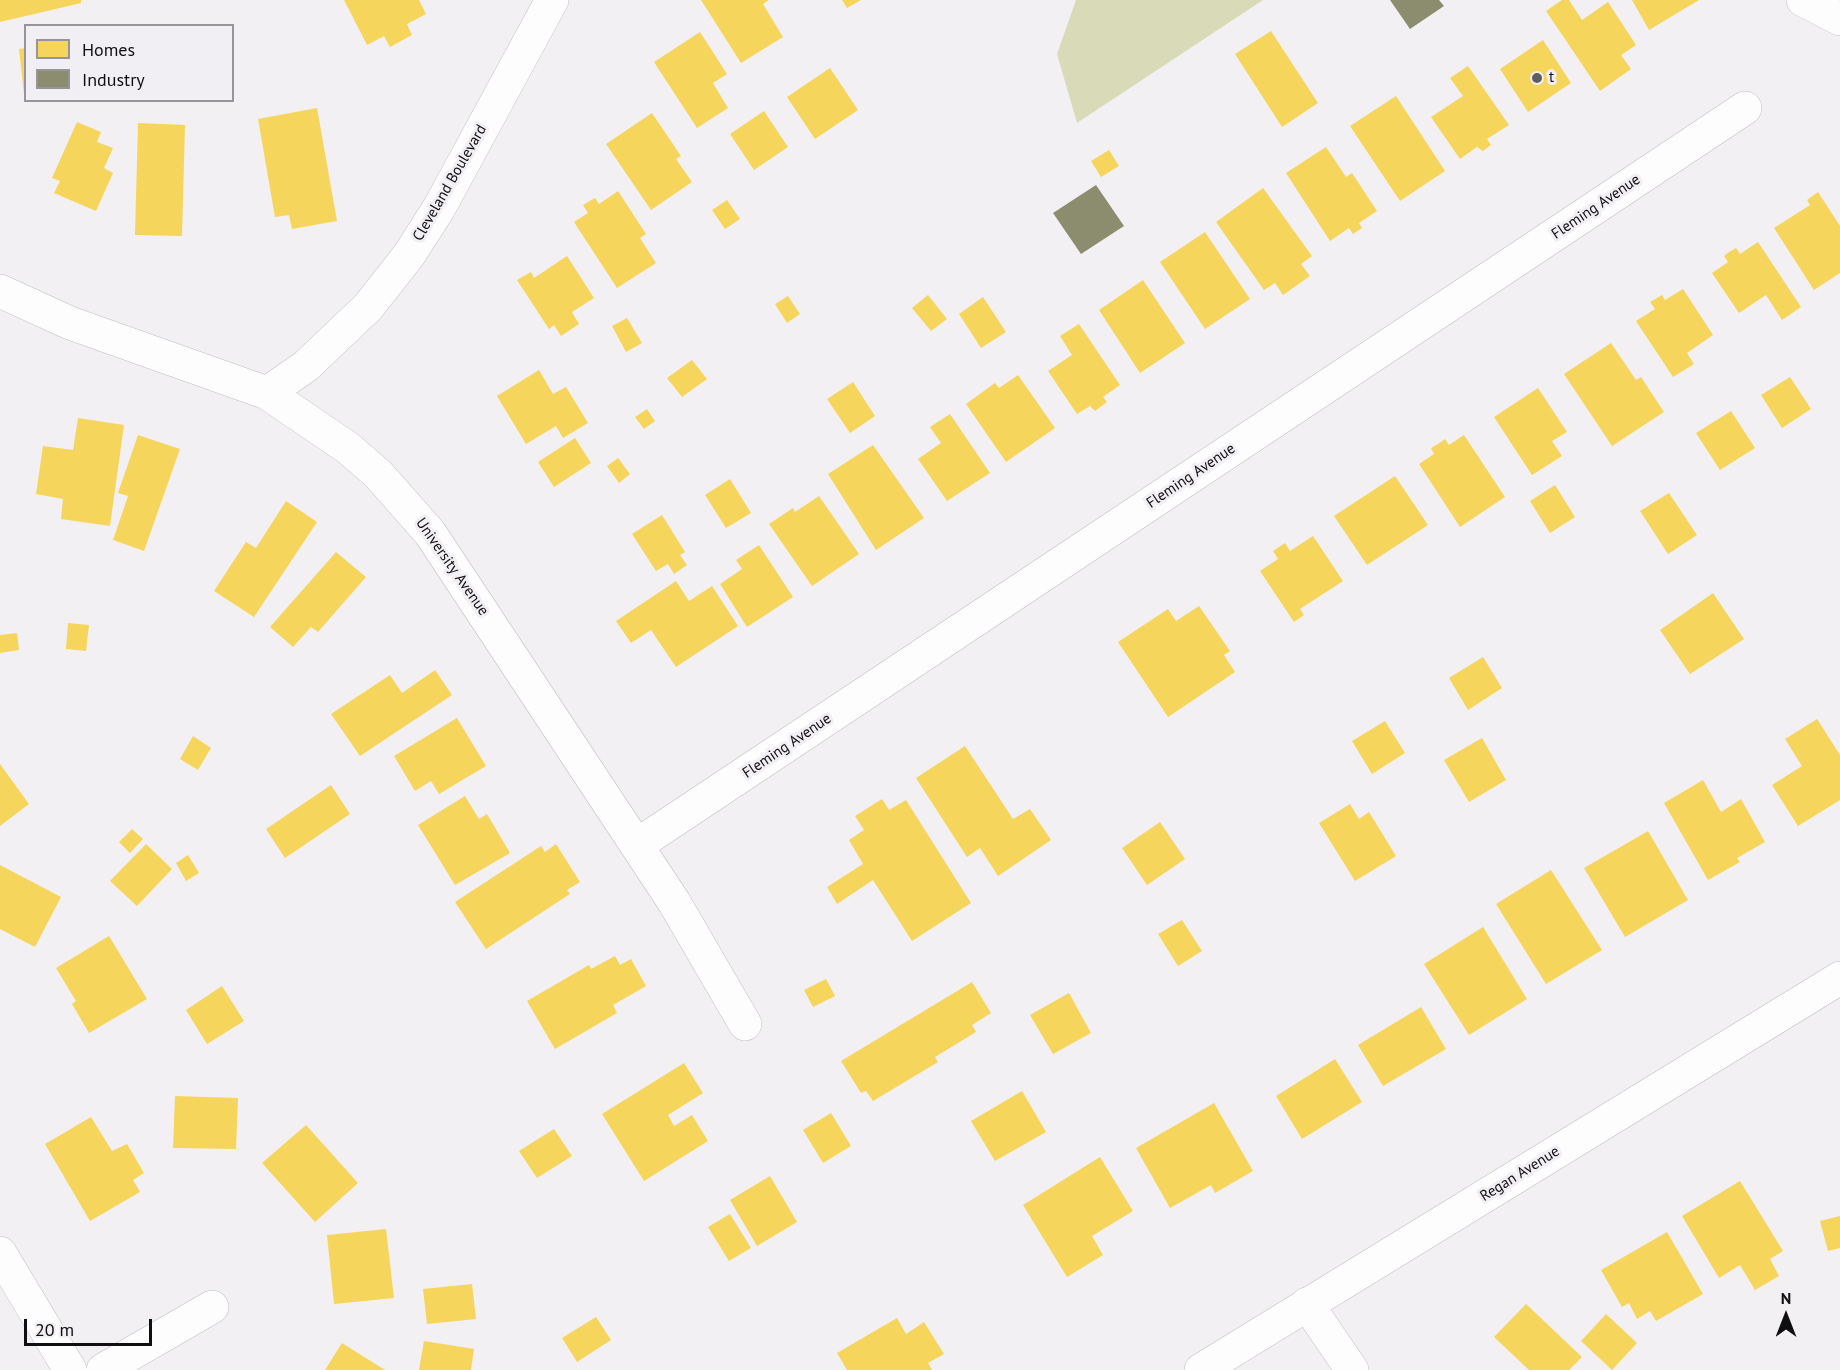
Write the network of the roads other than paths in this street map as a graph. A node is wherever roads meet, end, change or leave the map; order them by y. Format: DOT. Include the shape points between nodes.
graph roads {
  1 [pos="552,0"];
  2 [pos="1803,0"];
  3 [pos="1840,19"];
  4 [pos="1745,108"];
  5 [pos="0,291"];
  6 [pos="267,393"];
  7 [pos="638,845"];
  8 [pos="1840,978"];
  9 [pos="745,1024"];
  10 [pos="0,1253"];
  11 [pos="1308,1304"];
  12 [pos="212,1307"];
  13 [pos="70,1370"];
  14 [pos="103,1370"];
  15 [pos="1201,1370"];
  16 [pos="1352,1370"];
  1 -- 6 [label="street, Cleveland Boulevard" via="439,208 409,255 368,307 306,366"];
  2 -- 3 [label="street"];
  4 -- 7 [label="street, Fleming Avenue"];
  5 -- 6 [label="street, University Avenue" via="70,323"];
  6 -- 7 [label="street, University Avenue" via="348,448 407,504"];
  7 -- 9 [label="street, University Avenue"];
  8 -- 11 [label="street, Regan Avenue"];
  10 -- 13 [label="street"];
  11 -- 15 [label="street, Regan Avenue"];
  11 -- 16 [label="street"];
  12 -- 14 [label="street"];
}
